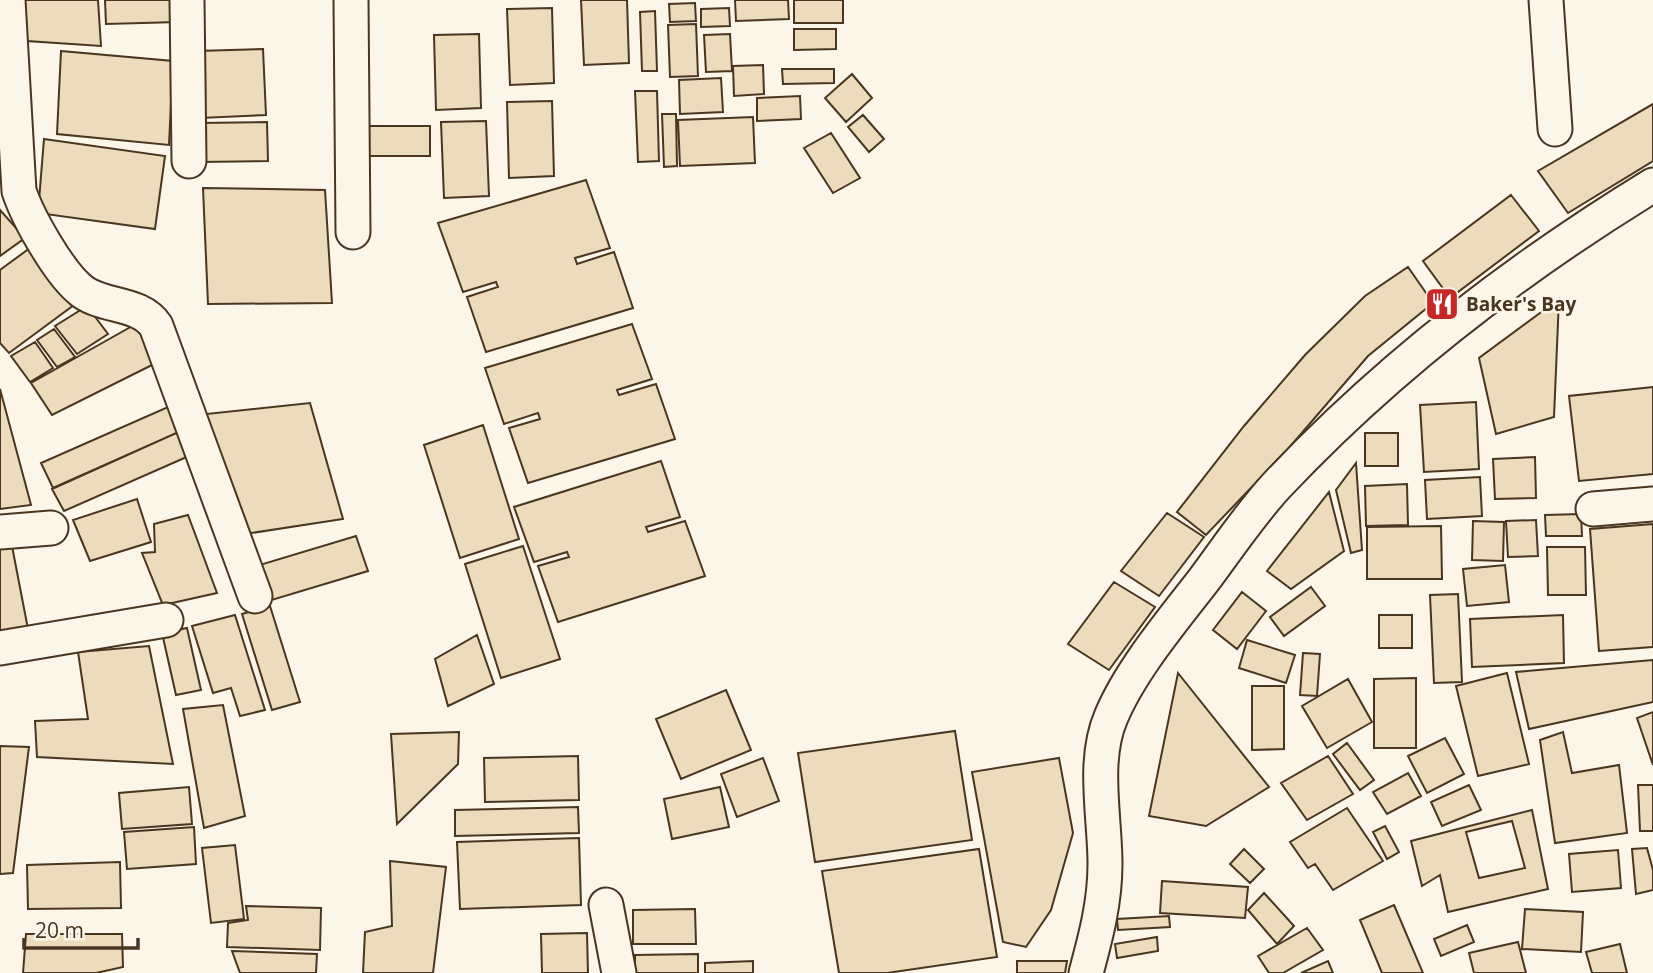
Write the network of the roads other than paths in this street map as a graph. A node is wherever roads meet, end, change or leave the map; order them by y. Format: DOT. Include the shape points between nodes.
graph roads {
  1 [pos="8,0"];
  2 [pos="187,0"];
  3 [pos="351,0"];
  4 [pos="1546,0"];
  5 [pos="1555,129"];
  6 [pos="189,161"];
  7 [pos="1653,185"];
  8 [pos="353,232"];
  9 [pos="1653,504"];
  10 [pos="1593,509"];
  11 [pos="51,528"];
  12 [pos="0,532"];
  13 [pos="255,596"];
  14 [pos="166,620"];
  15 [pos="0,648"];
  16 [pos="606,905"];
  17 [pos="619,973"];
  18 [pos="1086,973"];
  1 -- 13 [label="street" via="19,191 26,211 52,255 83,292 148,314 156,326"];
  2 -- 6 [label="street"];
  3 -- 8 [label="street"];
  4 -- 5 [label="street"];
  7 -- 18 [label="street" via="1556,247 1440,333 1366,396 1276,486 1186,603 1117,706 1102,746 1105,865 1101,917"];
  9 -- 10 [label="street"];
  11 -- 12 [label="street"];
  14 -- 15 [label="street"];
  16 -- 17 [label="street"];
}
